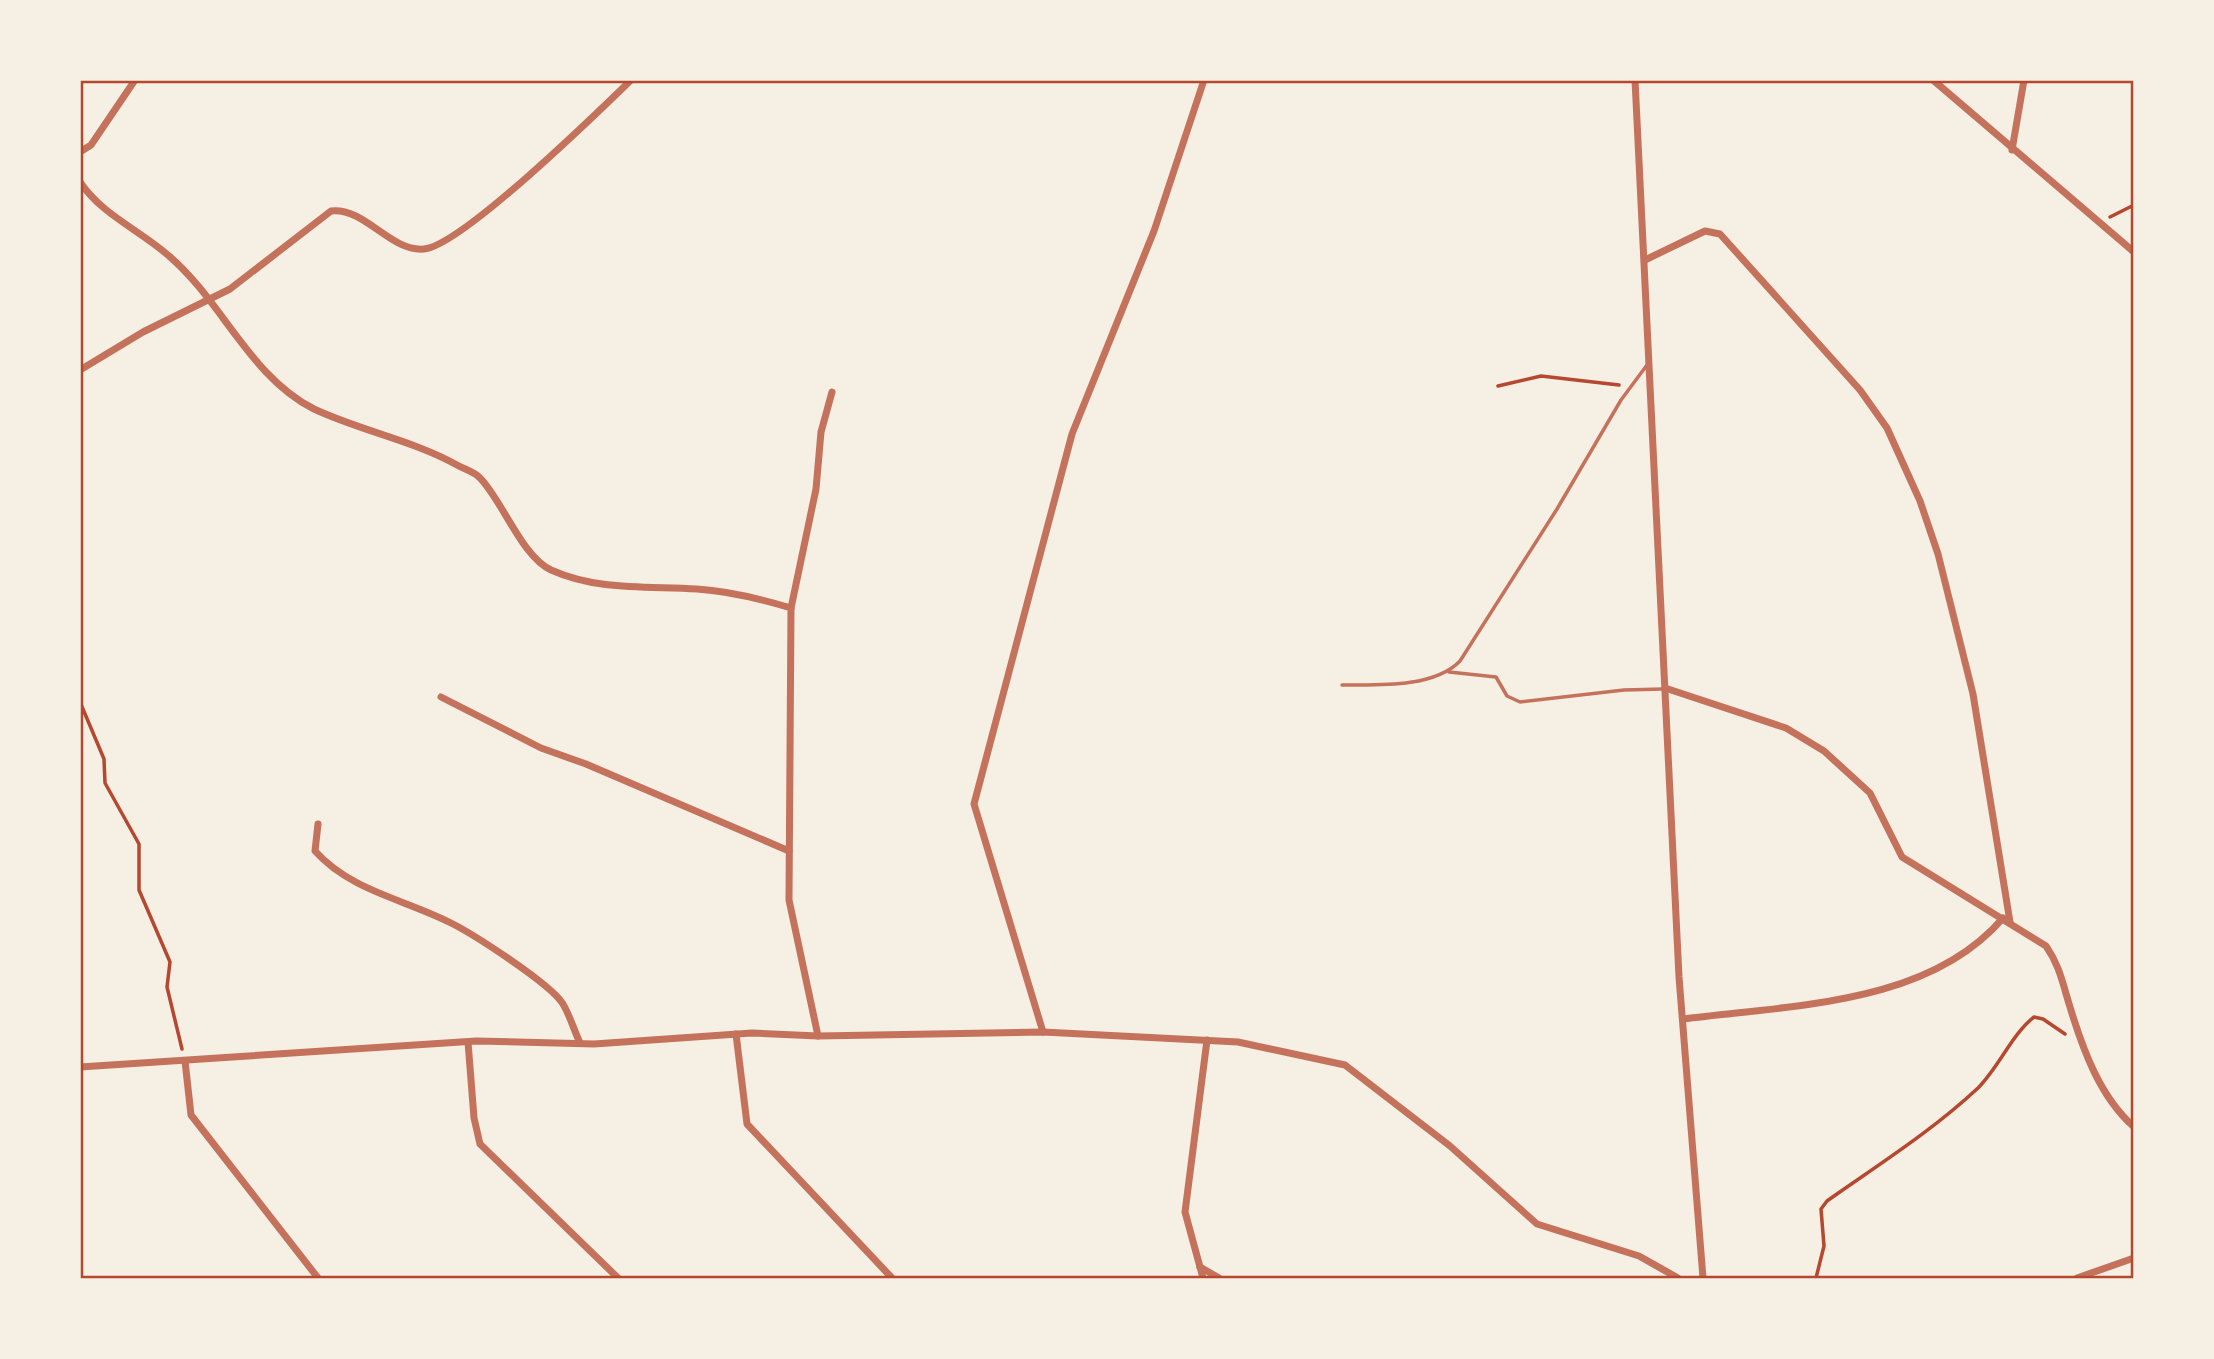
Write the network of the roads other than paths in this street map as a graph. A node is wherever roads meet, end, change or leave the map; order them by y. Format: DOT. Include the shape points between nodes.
graph roads {
  1 [pos="135,80"];
  2 [pos="631,80"];
  3 [pos="1204,80"];
  4 [pos="1636,80"];
  5 [pos="1933,80"];
  6 [pos="2024,80"];
  7 [pos="2012,150"];
  8 [pos="80,152"];
  9 [pos="80,182"];
  10 [pos="2133,253"];
  11 [pos="1645,260"];
  12 [pos="211,301"];
  13 [pos="1650,360"];
  14 [pos="80,370"];
  15 [pos="832,392"];
  16 [pos="790,608"];
  17 [pos="1449,672"];
  18 [pos="1342,685"];
  19 [pos="1665,688"];
  20 [pos="441,697"];
  21 [pos="318,824"];
  22 [pos="789,851"];
  23 [pos="2007,920"];
  24 [pos="1683,1018"];
  25 [pos="1043,1032"];
  26 [pos="736,1034"];
  27 [pos="818,1036"];
  28 [pos="1207,1040"];
  29 [pos="468,1042"];
  30 [pos="580,1043"];
  31 [pos="185,1061"];
  32 [pos="80,1067"];
  33 [pos="2133,1127"];
  34 [pos="2133,1258"];
  35 [pos="1200,1267"];
  36 [pos="318,1279"];
  37 [pos="618,1279"];
  38 [pos="892,1279"];
  39 [pos="1203,1279"];
  40 [pos="1219,1279"];
  41 [pos="1678,1279"];
  42 [pos="1703,1279"];
  43 [pos="2077,1279"];
  1 -- 8 [label="street" via="91,145"];
  2 -- 12 [label="street" via="565,143 457,233 426,249 412,248 350,213 331,211"];
  3 -- 25 [label="street" via="1154,231 1072,434 974,804"];
  4 -- 11 [label="street"];
  5 -- 7 [label="street"];
  6 -- 7 [label="street"];
  7 -- 10 [label="street"];
  9 -- 12 [label="street" via="91,198 168,255"];
  11 -- 13 [label="street"];
  11 -- 23 [label="street" via="1705,231 1720,234 1823,352 1848,374 1887,428 1938,554 1967,669"];
  12 -- 14 [label="street" via="172,317"];
  12 -- 16 [label="street" via="280,387 315,409 430,449 480,478 548,569 597,586 701,589"];
  13 -- 17 [label="lane" via="1473,645"];
  13 -- 19 [label="street"];
  15 -- 16 [label="street"];
  16 -- 22 [label="street"];
  17 -- 18 [label="lane" via="1412,681"];
  17 -- 19 [label="lane" via="1496,677 1513,700 1531,703"];
  19 -- 23 [label="street" via="1786,727 1824,751 1870,793 1902,857"];
  19 -- 24 [label="street"];
  20 -- 22 [label="street" via="541,748"];
  21 -- 30 [label="street" via="315,851 326,863 362,887 452,923 545,985 562,1002"];
  22 -- 27 [label="street" via="789,900"];
  23 -- 24 [label="street" via="1955,961 1905,981 1808,1003"];
  23 -- 33 [label="street" via="2052,955 2084,1046 2118,1114"];
  24 -- 42 [label="street"];
  25 -- 27 [label="street"];
  25 -- 28 [label="street"];
  26 -- 27 [label="street"];
  26 -- 30 [label="street"];
  26 -- 38 [label="street" via="747,1124"];
  28 -- 35 [label="street" via="1185,1212"];
  28 -- 41 [label="street" via="1238,1042 1345,1065 1450,1146 1537,1224 1639,1256"];
  29 -- 30 [label="street"];
  29 -- 31 [label="street"];
  29 -- 37 [label="street" via="474,1118 481,1144"];
  31 -- 32 [label="street"];
  31 -- 36 [label="street" via="191,1115"];
  34 -- 43 [label="street"];
  35 -- 39 [label="street"];
  35 -- 40 [label="street"];
}
